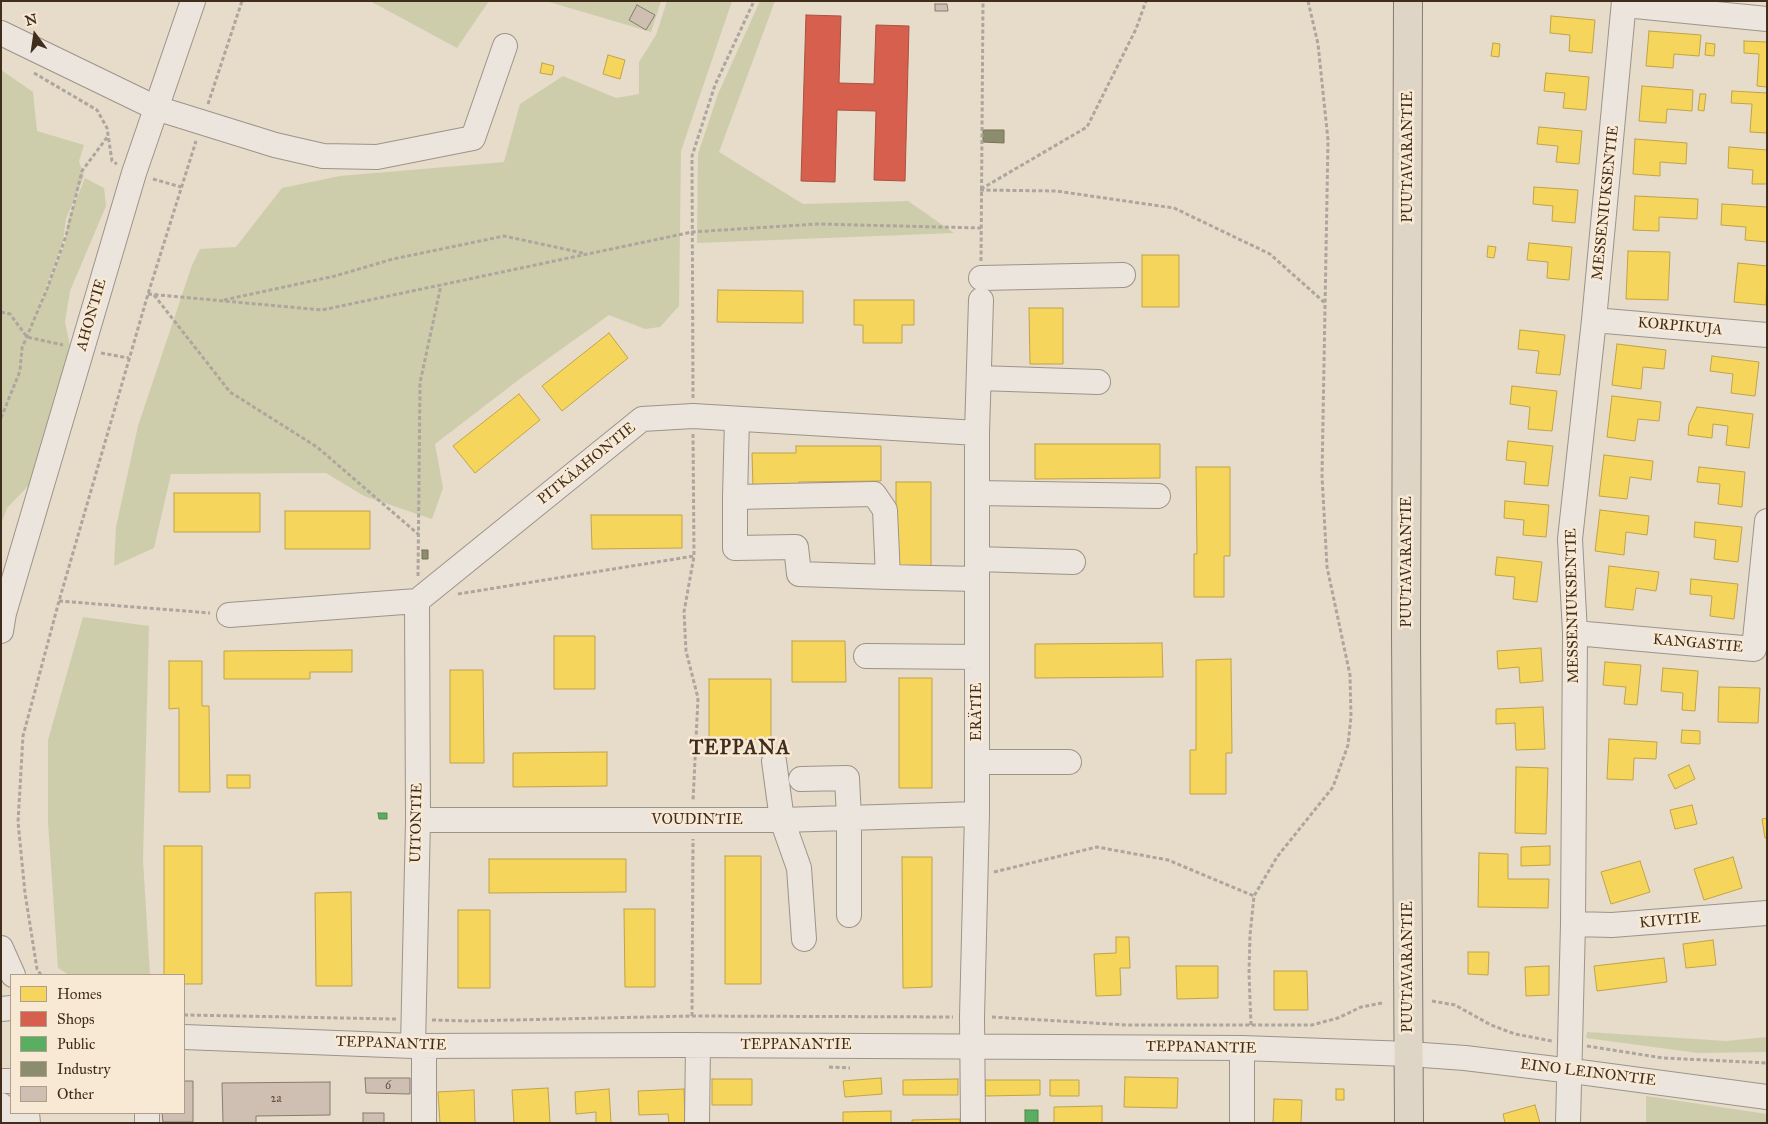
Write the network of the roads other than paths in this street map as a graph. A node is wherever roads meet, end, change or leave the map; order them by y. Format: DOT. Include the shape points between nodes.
graph roads {
  1 [pos="193,1"];
  2 [pos="1408,1"];
  3 [pos="1625,3"];
  4 [pos="1767,18"];
  5 [pos="1,33"];
  6 [pos="506,46"];
  7 [pos="156,108"];
  8 [pos="1123,275"];
  9 [pos="1594,320"];
  10 [pos="1767,335"];
  11 [pos="979,378"];
  12 [pos="1098,382"];
  13 [pos="737,419"];
  14 [pos="977,432"];
  15 [pos="977,492"];
  16 [pos="1158,496"];
  17 [pos="735,497"];
  18 [pos="1767,521"];
  19 [pos="1072,562"];
  20 [pos="977,569"];
  21 [pos="888,577"];
  22 [pos="417,601"];
  23 [pos="229,615"];
  24 [pos="1,631"];
  25 [pos="1575,633"];
  26 [pos="866,656"];
  27 [pos="977,657"];
  28 [pos="774,761"];
  29 [pos="977,762"];
  30 [pos="1069,762"];
  31 [pos="801,779"];
  32 [pos="977,814"];
  33 [pos="850,818"];
  34 [pos="418,820"];
  35 [pos="782,820"];
  36 [pos="1767,913"];
  37 [pos="849,914"];
  38 [pos="1573,924"];
  39 [pos="804,939"];
  40 [pos="1,948"];
  41 [pos="13,974"];
  42 [pos="185,1037"];
  43 [pos="698,1045"];
  44 [pos="419,1046"];
  45 [pos="972,1046"];
  46 [pos="1242,1048"];
  47 [pos="1409,1054"];
  48 [pos="1569,1070"];
  49 [pos="1767,1097"];
  50 [pos="1,1105"];
  51 [pos="9,1123"];
  52 [pos="424,1123"];
  53 [pos="697,1123"];
  54 [pos="973,1123"];
  55 [pos="1242,1123"];
  56 [pos="1409,1123"];
  57 [pos="1568,1123"];
  1 -- 7 [label="street, AHONTIE"];
  2 -- 47 [label="main road, PUUTAVARANTIE" via="1406,643"];
  3 -- 4 [label="street"];
  3 -- 9 [label="street, MESSENIUKSENTIE"];
  5 -- 7 [label="street"];
  6 -- 7 [label="street" via="473,138 464,141 377,156 323,156 275,145"];
  7 -- 24 [label="street, AHONTIE" via="117,229"];
  8 -- 11 [label="street, ERÄTIE" via="981,289"];
  9 -- 10 [label="street, KORPIKUJA"];
  9 -- 25 [label="street, MESSENIUKSENTIE" via="1570,539"];
  11 -- 12 [label="street"];
  11 -- 14 [label="street, ERÄTIE"];
  13 -- 14 [label="street, PITKÄAHONTIE"];
  13 -- 17 [label="street"];
  13 -- 22 [label="street, PITKÄAHONTIE" via="693,416 642,419"];
  14 -- 15 [label="street, ERÄTIE"];
  15 -- 16 [label="street"];
  15 -- 20 [label="street, ERÄTIE"];
  17 -- 21 [label="street" via="874,494 885,510"];
  17 -- 21 [label="street" via="735,548 796,547 799,574"];
  18 -- 25 [label="street, KANGASTIE" via="1754,649"];
  19 -- 20 [label="street"];
  20 -- 21 [label="street"];
  20 -- 27 [label="street, ERÄTIE"];
  22 -- 23 [label="street"];
  22 -- 34 [label="street, UITONTIE"];
  25 -- 38 [label="street, MESSENIUKSENTIE"];
  26 -- 27 [label="street"];
  27 -- 29 [label="street, ERÄTIE"];
  28 -- 35 [label="street"];
  29 -- 30 [label="street"];
  29 -- 32 [label="street, ERÄTIE"];
  31 -- 33 [label="street" via="847,778"];
  32 -- 33 [label="street, VOUDINTIE"];
  32 -- 45 [label="street, ERÄTIE"];
  33 -- 35 [label="street, VOUDINTIE"];
  33 -- 37 [label="street"];
  34 -- 35 [label="street, VOUDINTIE"];
  34 -- 44 [label="street, UITONTIE" via="414,1019"];
  35 -- 39 [label="street" via="798,868"];
  36 -- 38 [label="street, KIVITIE" via="1612,925"];
  38 -- 48 [label="street, MESSENIUKSENTIE"];
  40 -- 41 [label="street"];
  42 -- 44 [label="street, TEPPANANTIE"];
  43 -- 44 [label="street, TEPPANANTIE"];
  43 -- 45 [label="street, TEPPANANTIE"];
  43 -- 53 [label="street"];
  44 -- 52 [label="street, UITONTIE"];
  45 -- 46 [label="street, TEPPANANTIE"];
  45 -- 54 [label="street, ERÄTIE"];
  46 -- 47 [label="street, TEPPANANTIE"];
  46 -- 55 [label="street"];
  47 -- 48 [label="street, EINO LEINONTIE"];
  47 -- 56 [label="main road, PUUTAVARANTIE"];
  48 -- 49 [label="street, EINO LEINONTIE"];
  48 -- 57 [label="street, MESSENIUKSENTIE"];
  50 -- 51 [label="street"];
}
